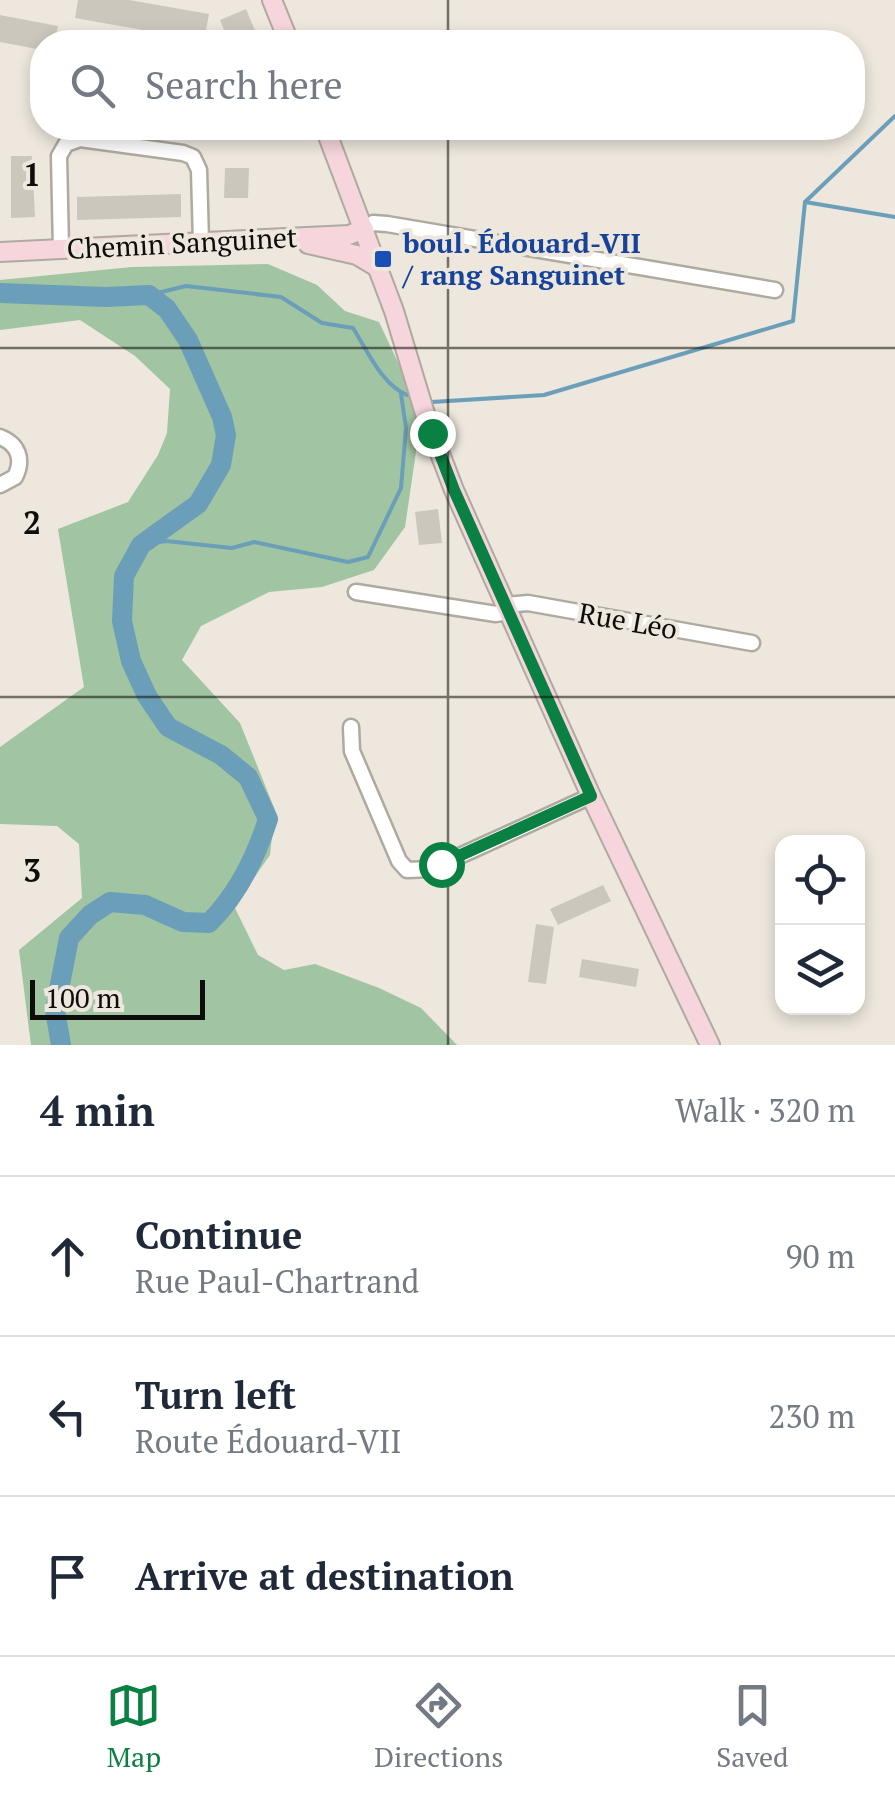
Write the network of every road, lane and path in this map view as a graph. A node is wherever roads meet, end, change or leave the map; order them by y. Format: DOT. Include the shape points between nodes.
graph roads {
  1 [pos="272,0"];
  2 [pos="285,30"];
  3 [pos="77,140"];
  4 [pos="87,140"];
  5 [pos="330,140"];
  6 [pos="364,229"];
  7 [pos="289,238"];
  8 [pos="201,242"];
  9 [pos="61,249"];
  10 [pos="0,252"];
  11 [pos="378,268"];
  12 [pos="775,290"];
  13 [pos="0,437"];
  14 [pos="0,486"];
  15 [pos="356,592"];
  16 [pos="506,608"];
  17 [pos="752,643"];
  18 [pos="351,727"];
  19 [pos="591,796"];
  20 [pos="710,1045"];
  1 -- 2 [label="main road"];
  3 -- 9 [label="street" via="59,156"];
  4 -- 8 [label="street" via="193,158"];
  5 -- 6 [label="main road"];
  6 -- 7 [label="main road, Chemin Sanguinet"];
  6 -- 11 [label="main road"];
  6 -- 12 [label="street" via="387,224"];
  7 -- 8 [label="main road, Chemin Sanguinet"];
  7 -- 11 [label="main road" via="357,254"];
  8 -- 9 [label="main road, Chemin Sanguinet"];
  9 -- 10 [label="main road, Chemin Sanguinet"];
  11 -- 16 [label="main road" via="437,448"];
  13 -- 14 [label="street" via="15,446 20,461 15,476"];
  15 -- 16 [label="street, Rue Léo" via="496,614"];
  16 -- 17 [label="street, Rue Léo" via="528,604"];
  16 -- 19 [label="main road"];
  18 -- 19 [label="street" via="352,751 406,870 431,869"];
  19 -- 20 [label="main road"];
}
